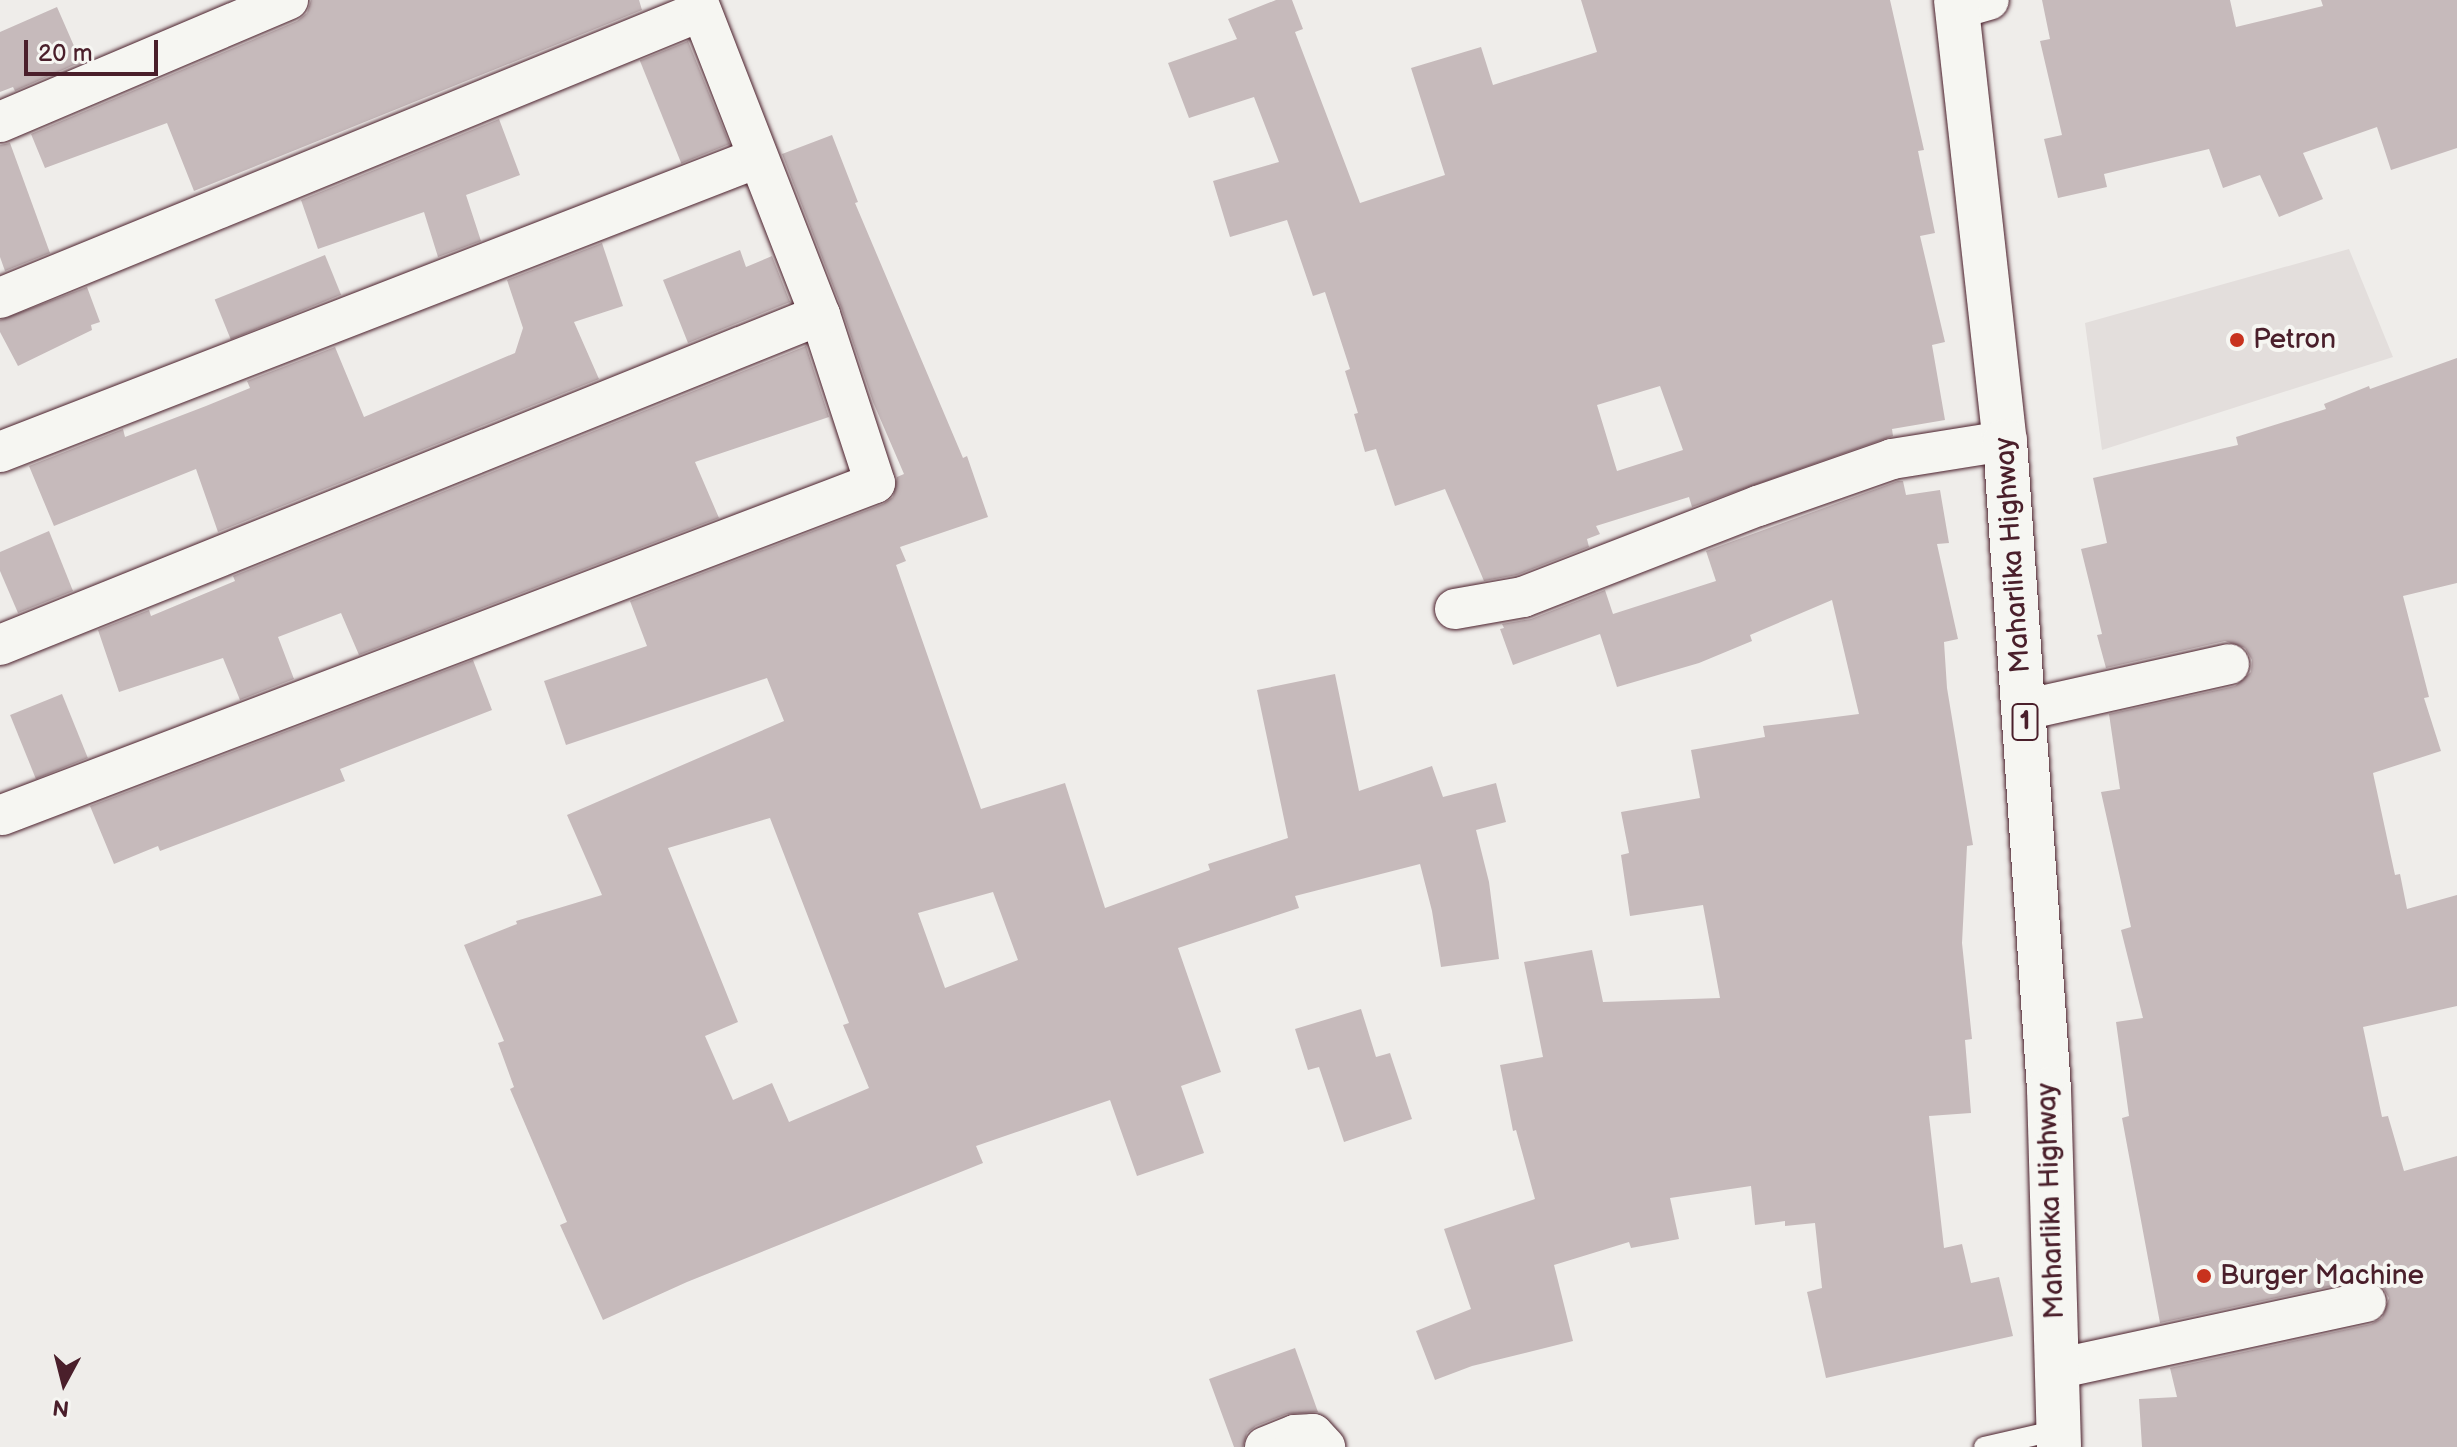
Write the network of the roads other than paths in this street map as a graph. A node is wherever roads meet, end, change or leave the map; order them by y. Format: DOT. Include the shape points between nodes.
graph roads {
  1 [pos="288,0"];
  2 [pos="1967,3"];
  3 [pos="699,6"];
  4 [pos="0,122"];
  5 [pos="757,158"];
  6 [pos="0,298"];
  7 [pos="820,315"];
  8 [pos="2005,441"];
  9 [pos="0,452"];
  10 [pos="1455,609"];
  11 [pos="0,645"];
  12 [pos="2229,664"];
  13 [pos="2024,710"];
  14 [pos="1,803"];
  15 [pos="2366,1302"];
  16 [pos="2056,1369"];
  17 [pos="2059,1438"];
  18 [pos="1265,1447"];
  19 [pos="1325,1447"];
  20 [pos="1984,1447"];
  1 -- 4 [label="street"];
  2 -- 8 [label="highway, Maharlika Highway / 1"];
  3 -- 5 [label="street"];
  3 -- 6 [label="street"];
  5 -- 7 [label="street"];
  5 -- 9 [label="street"];
  7 -- 11 [label="street"];
  7 -- 14 [label="street" via="875,483"];
  8 -- 10 [label="street" via="1892,459 1523,597"];
  8 -- 13 [label="highway, Maharlika Highway / 1"];
  12 -- 13 [label="street"];
  13 -- 16 [label="highway, Maharlika Highway / 1" via="2049,1089"];
  15 -- 16 [label="street"];
  16 -- 17 [label="highway, Maharlika Highway / 1"];
  17 -- 20 [label="lane"];
  18 -- 19 [label="street" via="1313,1434"];
}
